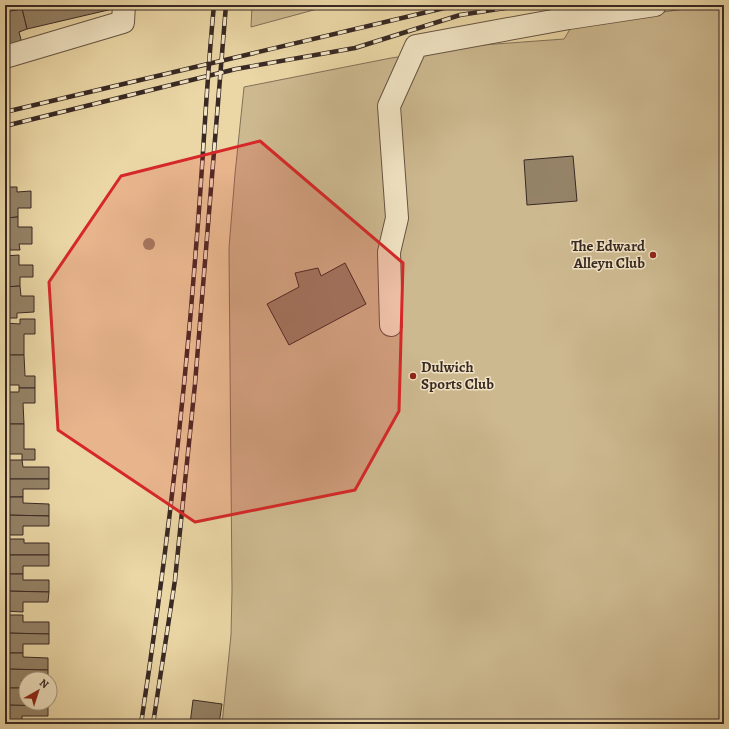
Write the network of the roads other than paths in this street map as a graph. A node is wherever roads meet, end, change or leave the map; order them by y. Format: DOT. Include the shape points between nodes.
graph roads {
  1 [pos="124,5"];
  2 [pos="655,5"];
  3 [pos="5,56"];
  4 [pos="391,325"];
  1 -- 3 [label="street" via="123,22"];
  2 -- 4 [label="street" via="416,46 389,106 397,218 389,252"];
}
